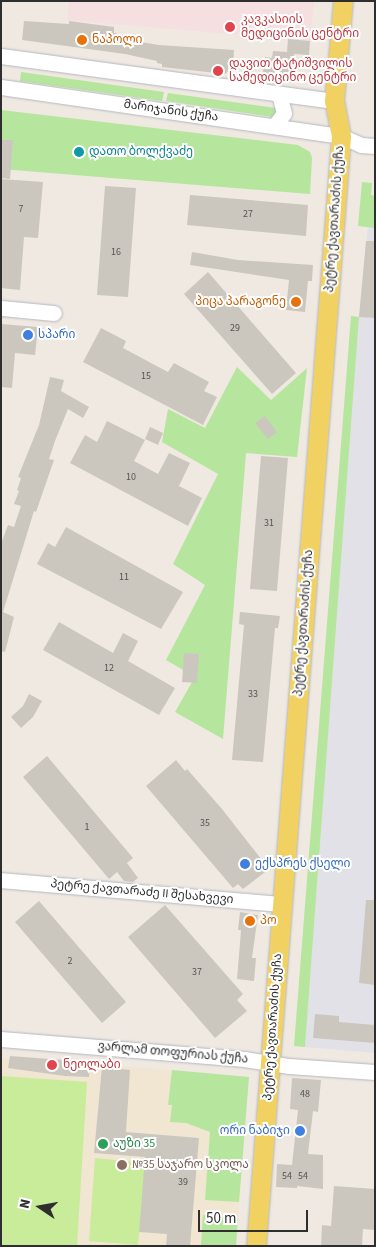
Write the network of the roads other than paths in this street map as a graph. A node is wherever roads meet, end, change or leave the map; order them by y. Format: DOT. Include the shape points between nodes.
graph roads {
  1 [pos="343,1"];
  2 [pos="1,56"];
  3 [pos="1,87"];
  4 [pos="280,94"];
  5 [pos="334,101"];
  6 [pos="274,126"];
  7 [pos="342,136"];
  8 [pos="375,146"];
  9 [pos="1,308"];
  10 [pos="54,313"];
  11 [pos="1,880"];
  12 [pos="282,904"];
  13 [pos="1,1039"];
  14 [pos="270,1062"];
  15 [pos="375,1072"];
  16 [pos="256,1246"];
  1 -- 5 [label="main road, პეტრე ქავთარაძის ქუჩა"];
  2 -- 4 [label="street"];
  3 -- 6 [label="street, მარიჯანის ქუჩა"];
  4 -- 5 [label="street"];
  4 -- 6 [label="street" via="284,113"];
  5 -- 7 [label="main road, პეტრე ქავთარაძის ქუჩა"];
  6 -- 7 [label="street, მარიჯანის ქუჩა"];
  7 -- 8 [label="street, მარიჯანის ქუჩა" via="362,145"];
  7 -- 12 [label="main road, პეტრე ქავთარაძის ქუჩა"];
  9 -- 10 [label="street"];
  11 -- 12 [label="street, პეტრე ქავთარაძე II შესახვევი"];
  12 -- 14 [label="main road, პეტრე ქავთარაძის ქუჩა"];
  13 -- 14 [label="street, ვარლამ თოფურიას ქუჩა"];
  14 -- 15 [label="street, ვარლამ თოფურიას ქუჩა"];
  14 -- 16 [label="main road, პეტრე ქავთარაძის ქუჩა"];
}
